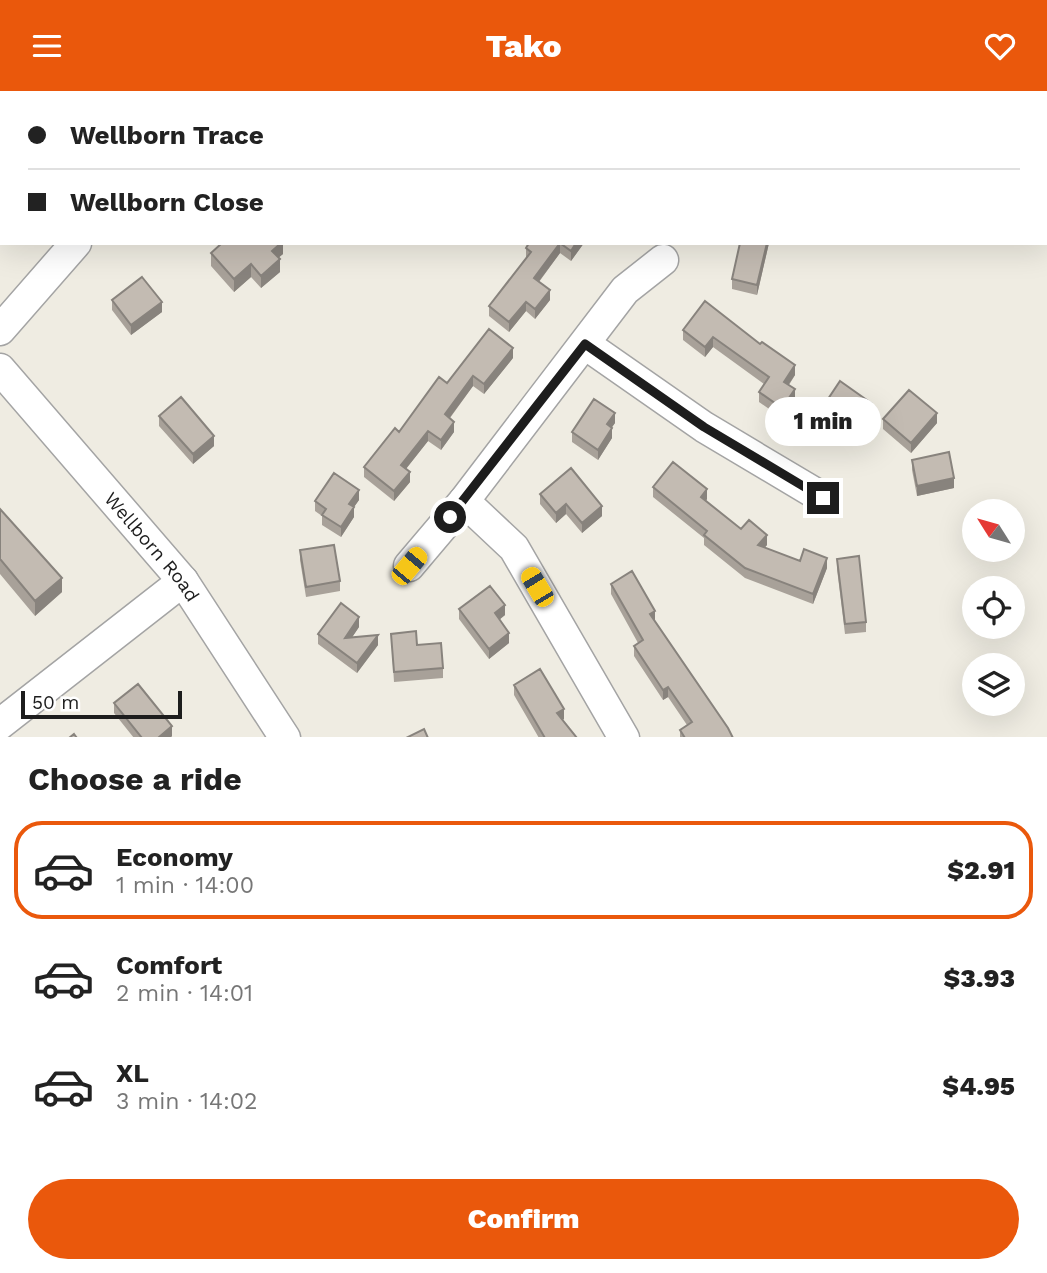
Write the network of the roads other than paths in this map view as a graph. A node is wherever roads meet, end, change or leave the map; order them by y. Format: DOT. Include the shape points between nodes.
graph roads {
  1 [pos="74,245"];
  2 [pos="663,260"];
  3 [pos="0,330"];
  4 [pos="585,344"];
  5 [pos="0,369"];
  6 [pos="823,498"];
  7 [pos="464,501"];
  8 [pos="409,566"];
  9 [pos="183,581"];
  10 [pos="0,724"];
  11 [pos="285,737"];
  12 [pos="624,737"];
  1 -- 3 [label="street"];
  2 -- 4 [label="street" via="625,290"];
  4 -- 6 [label="street" via="704,427"];
  4 -- 7 [label="street"];
  5 -- 9 [label="street, Wellborn Road"];
  7 -- 8 [label="street"];
  7 -- 12 [label="street" via="514,548"];
  9 -- 10 [label="street"];
  9 -- 11 [label="street, Wellborn Road"];
}
